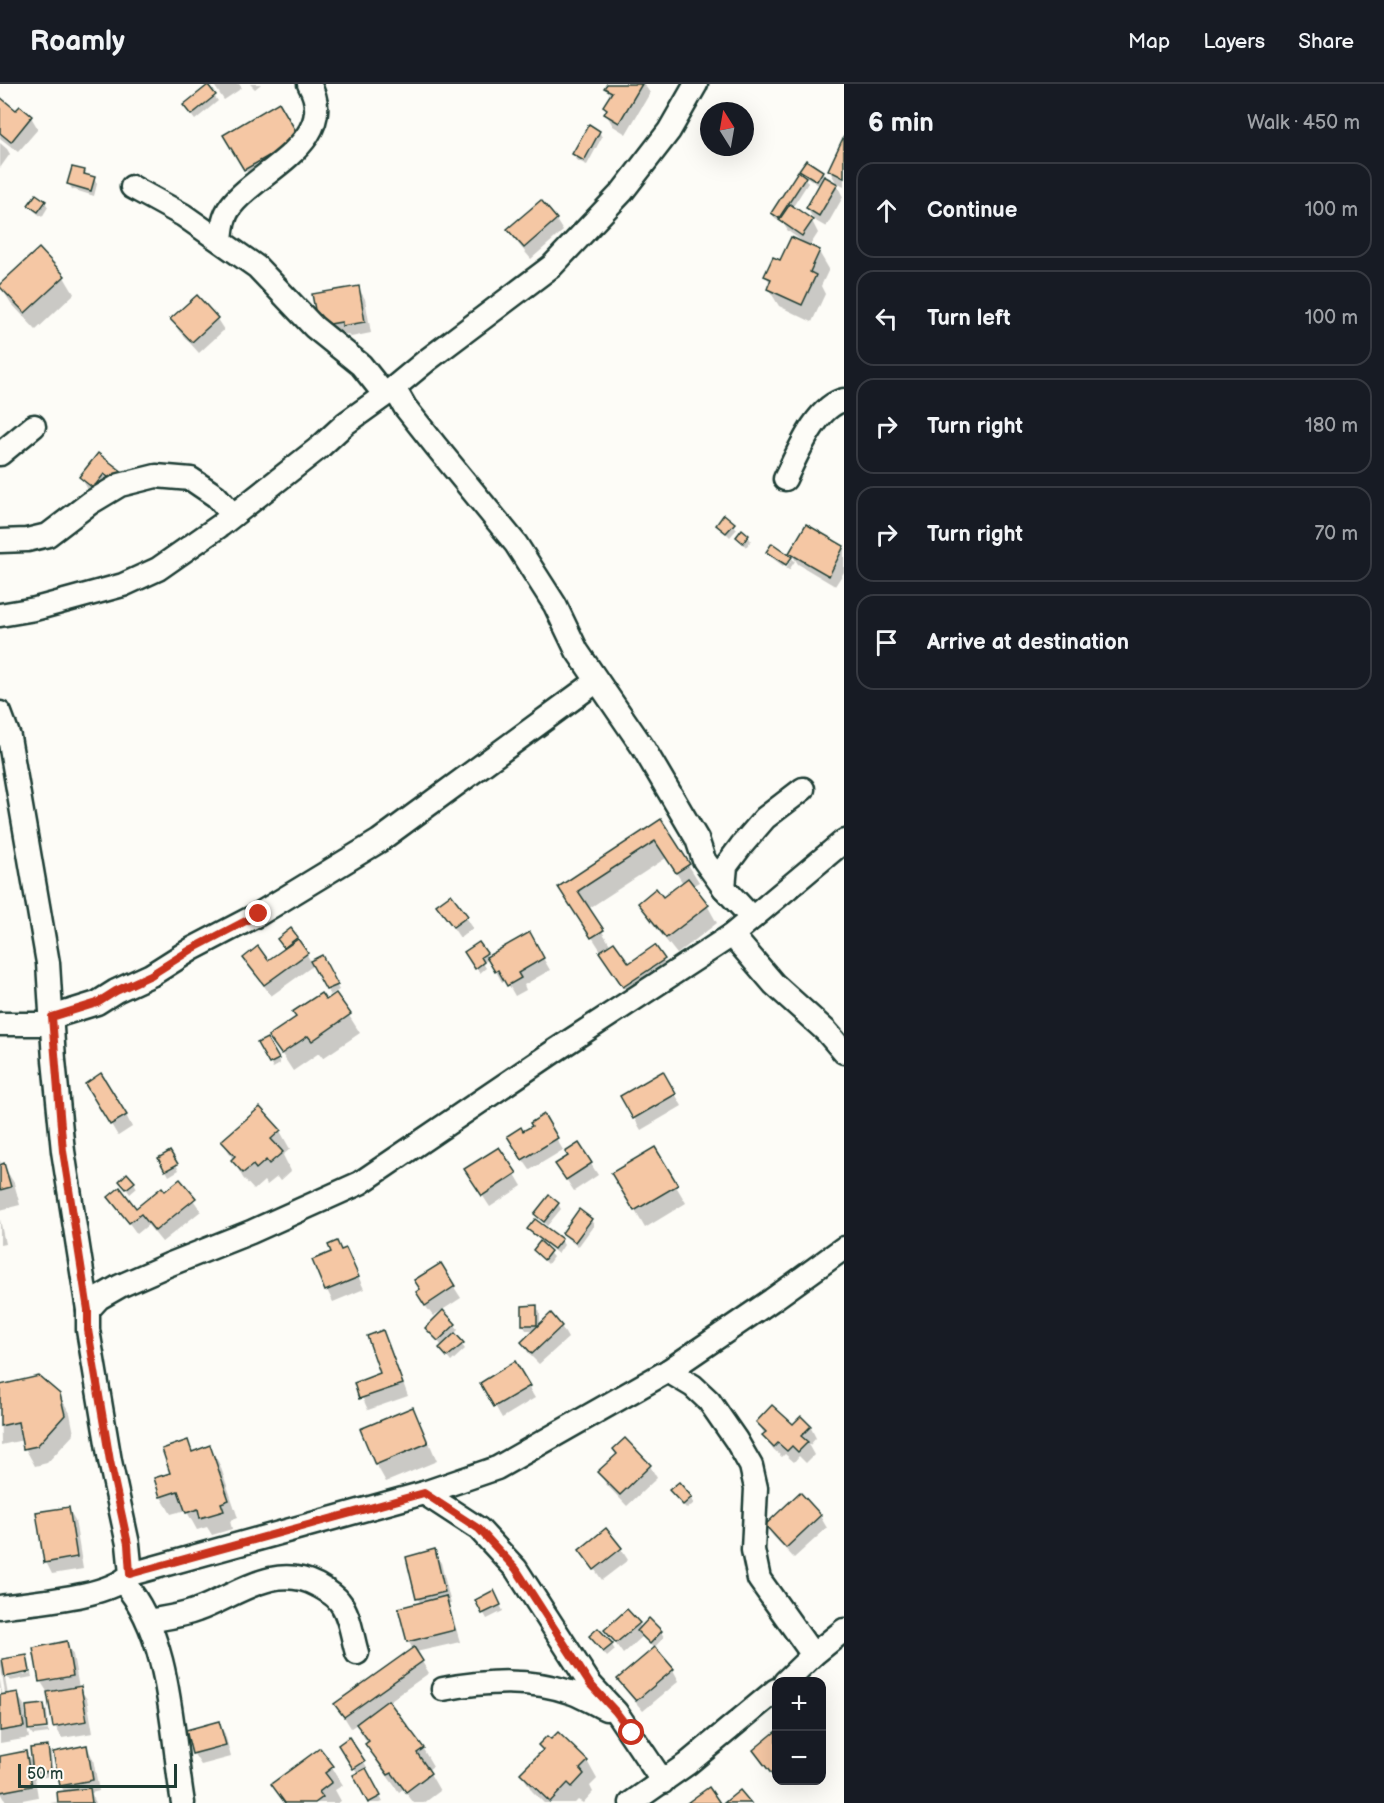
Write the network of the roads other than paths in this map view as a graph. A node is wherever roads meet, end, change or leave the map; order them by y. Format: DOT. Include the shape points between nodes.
graph roads {
  1 [pos="309,84"];
  2 [pos="696,84"];
  3 [pos="132,187"];
  4 [pos="221,241"];
  5 [pos="389,392"];
  6 [pos="844,400"];
  7 [pos="34,426"];
  8 [pos="0,454"];
  9 [pos="785,479"];
  10 [pos="233,515"];
  11 [pos="0,542"];
  12 [pos="0,615"];
  13 [pos="597,681"];
  14 [pos="0,713"];
  15 [pos="803,789"];
  16 [pos="844,841"];
  17 [pos="724,888"];
  18 [pos="752,918"];
  19 [pos="732,935"];
  20 [pos="52,1020"];
  21 [pos="0,1024"];
  22 [pos="844,1052"];
  23 [pos="844,1248"];
  24 [pos="88,1310"];
  25 [pos="668,1371"];
  26 [pos="424,1493"];
  27 [pos="127,1578"];
  28 [pos="0,1607"];
  29 [pos="148,1621"];
  30 [pos="844,1630"];
  31 [pos="357,1653"];
  32 [pos="813,1655"];
  33 [pos="790,1677"];
  34 [pos="442,1689"];
  35 [pos="772,1694"];
  36 [pos="616,1712"];
  37 [pos="663,1782"];
  38 [pos="183,1803"];
  39 [pos="631,1803"];
  1 -- 4 [label="street" via="316,115 311,127 296,151 230,206"];
  2 -- 5 [label="street" via="669,131 622,192 552,266"];
  3 -- 4 [label="street"];
  4 -- 5 [label="street" via="257,267 314,327"];
  5 -- 10 [label="street"];
  5 -- 13 [label="street" via="516,544"];
  6 -- 9 [label="street" via="821,414"];
  7 -- 8 [label="street"];
  10 -- 11 [label="street" via="216,496 191,479 156,476 120,485 48,535"];
  10 -- 12 [label="street" via="158,570 123,585"];
  13 -- 17 [label="street" via="644,749 704,860"];
  13 -- 20 [label="street" via="379,841 151,975 97,1003"];
  14 -- 20 [label="street" via="9,737 29,846 48,963"];
  15 -- 17 [label="street" via="765,818 741,846 726,866"];
  16 -- 18 [label="street"];
  17 -- 18 [label="street"];
  18 -- 19 [label="street"];
  19 -- 22 [label="street" via="774,984"];
  19 -- 24 [label="street" via="360,1183 120,1286"];
  20 -- 21 [label="street"];
  20 -- 24 [label="street" via="63,1151"];
  23 -- 25 [label="street"];
  24 -- 27 [label="street" via="110,1461 128,1544"];
  25 -- 26 [label="street" via="497,1468"];
  25 -- 32 [label="street" via="710,1401 751,1466 756,1488 753,1550 759,1579"];
  26 -- 27 [label="street"];
  26 -- 36 [label="street" via="479,1529 516,1569 590,1684"];
  27 -- 28 [label="street" via="88,1593"];
  27 -- 29 [label="street"];
  29 -- 31 [label="street" via="196,1611 251,1585 284,1576 309,1581 339,1601"];
  29 -- 38 [label="street" via="167,1688"];
  30 -- 32 [label="street"];
  32 -- 33 [label="street"];
  34 -- 36 [label="street" via="493,1682 542,1684"];
  35 -- 37 [label="street"];
  36 -- 37 [label="street"];
  37 -- 39 [label="street"];
}
